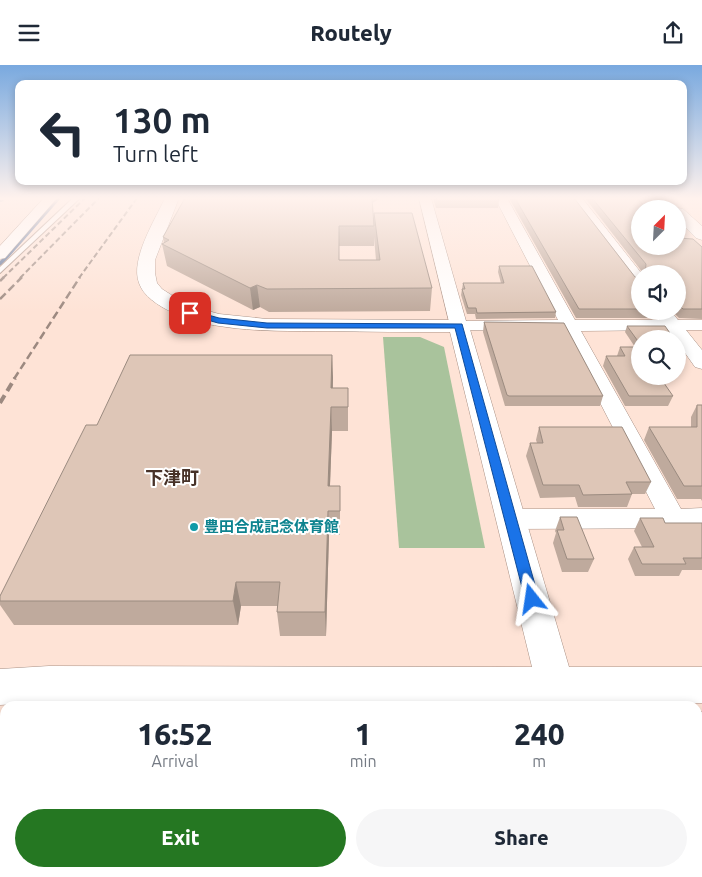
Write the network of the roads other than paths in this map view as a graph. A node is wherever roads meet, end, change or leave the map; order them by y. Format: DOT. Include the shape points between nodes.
graph roads {
  1 [pos="16,236"];
  2 [pos="18,236"];
  3 [pos="37,236"];
  4 [pos="156,236"];
  5 [pos="435,236"];
  6 [pos="522,236"];
  7 [pos="604,236"];
  8 [pos="0,243"];
  9 [pos="0,255"];
  10 [pos="631,270"];
  11 [pos="0,271"];
  12 [pos="640,320"];
  13 [pos="670,320"];
  14 [pos="678,320"];
  15 [pos="570,325"];
  16 [pos="702,325"];
  17 [pos="459,326"];
  18 [pos="702,363"];
  19 [pos="673,518"];
  20 [pos="702,518"];
  21 [pos="511,519"];
  22 [pos="702,685"];
  23 [pos="0,687"];
  24 [pos="558,696"];
  1 -- 8 [label="street"];
  2 -- 9 [label="street"];
  3 -- 11 [label="lane"];
  4 -- 17 [label="street" via="146,260 148,284 154,293 180,309 218,320 267,325"];
  5 -- 17 [label="street"];
  6 -- 15 [label="street"];
  7 -- 10 [label="street"];
  12 -- 15 [label="street"];
  13 -- 18 [label="street"];
  14 -- 16 [label="street"];
  15 -- 17 [label="street"];
  15 -- 19 [label="street"];
  17 -- 21 [label="street"];
  19 -- 20 [label="street"];
  19 -- 21 [label="street"];
  21 -- 24 [label="street"];
  22 -- 24 [label="street"];
  23 -- 24 [label="street" via="49,684"];
}
